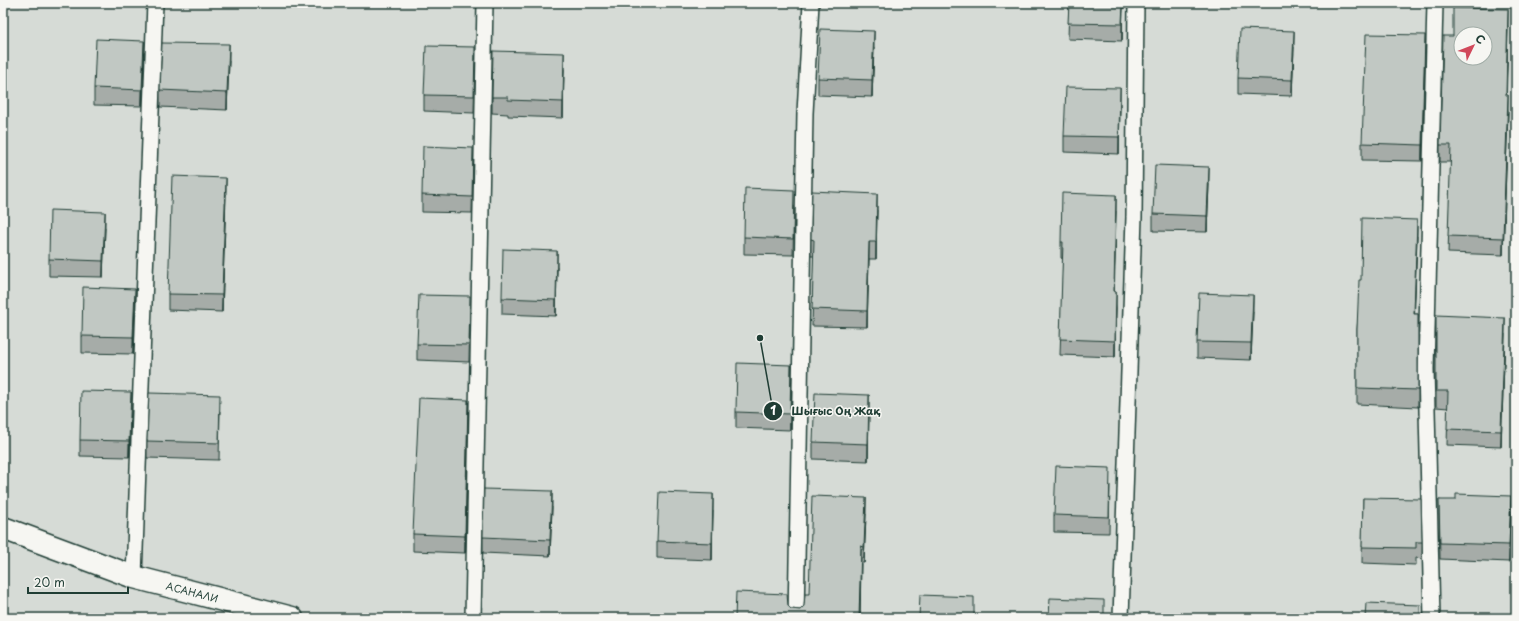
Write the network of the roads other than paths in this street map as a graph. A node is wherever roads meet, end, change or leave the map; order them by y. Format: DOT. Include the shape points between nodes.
graph roads {
  1 [pos="156,3"];
  2 [pos="485,3"];
  3 [pos="810,3"];
  4 [pos="1136,3"];
  5 [pos="1435,3"];
  6 [pos="3,528"];
  7 [pos="134,577"];
  8 [pos="292,618"];
  9 [pos="473,618"];
  10 [pos="796,618"];
  11 [pos="1121,618"];
  12 [pos="1432,618"];
  1 -- 7 [label="lane"];
  2 -- 9 [label="lane"];
  3 -- 10 [label="lane" via="805,113"];
  4 -- 11 [label="lane" via="1134,217"];
  5 -- 12 [label="lane" via="1426,370"];
  6 -- 7 [label="street, АСАНАЛИ"];
  7 -- 8 [label="street, АСАНАЛИ"];
}
